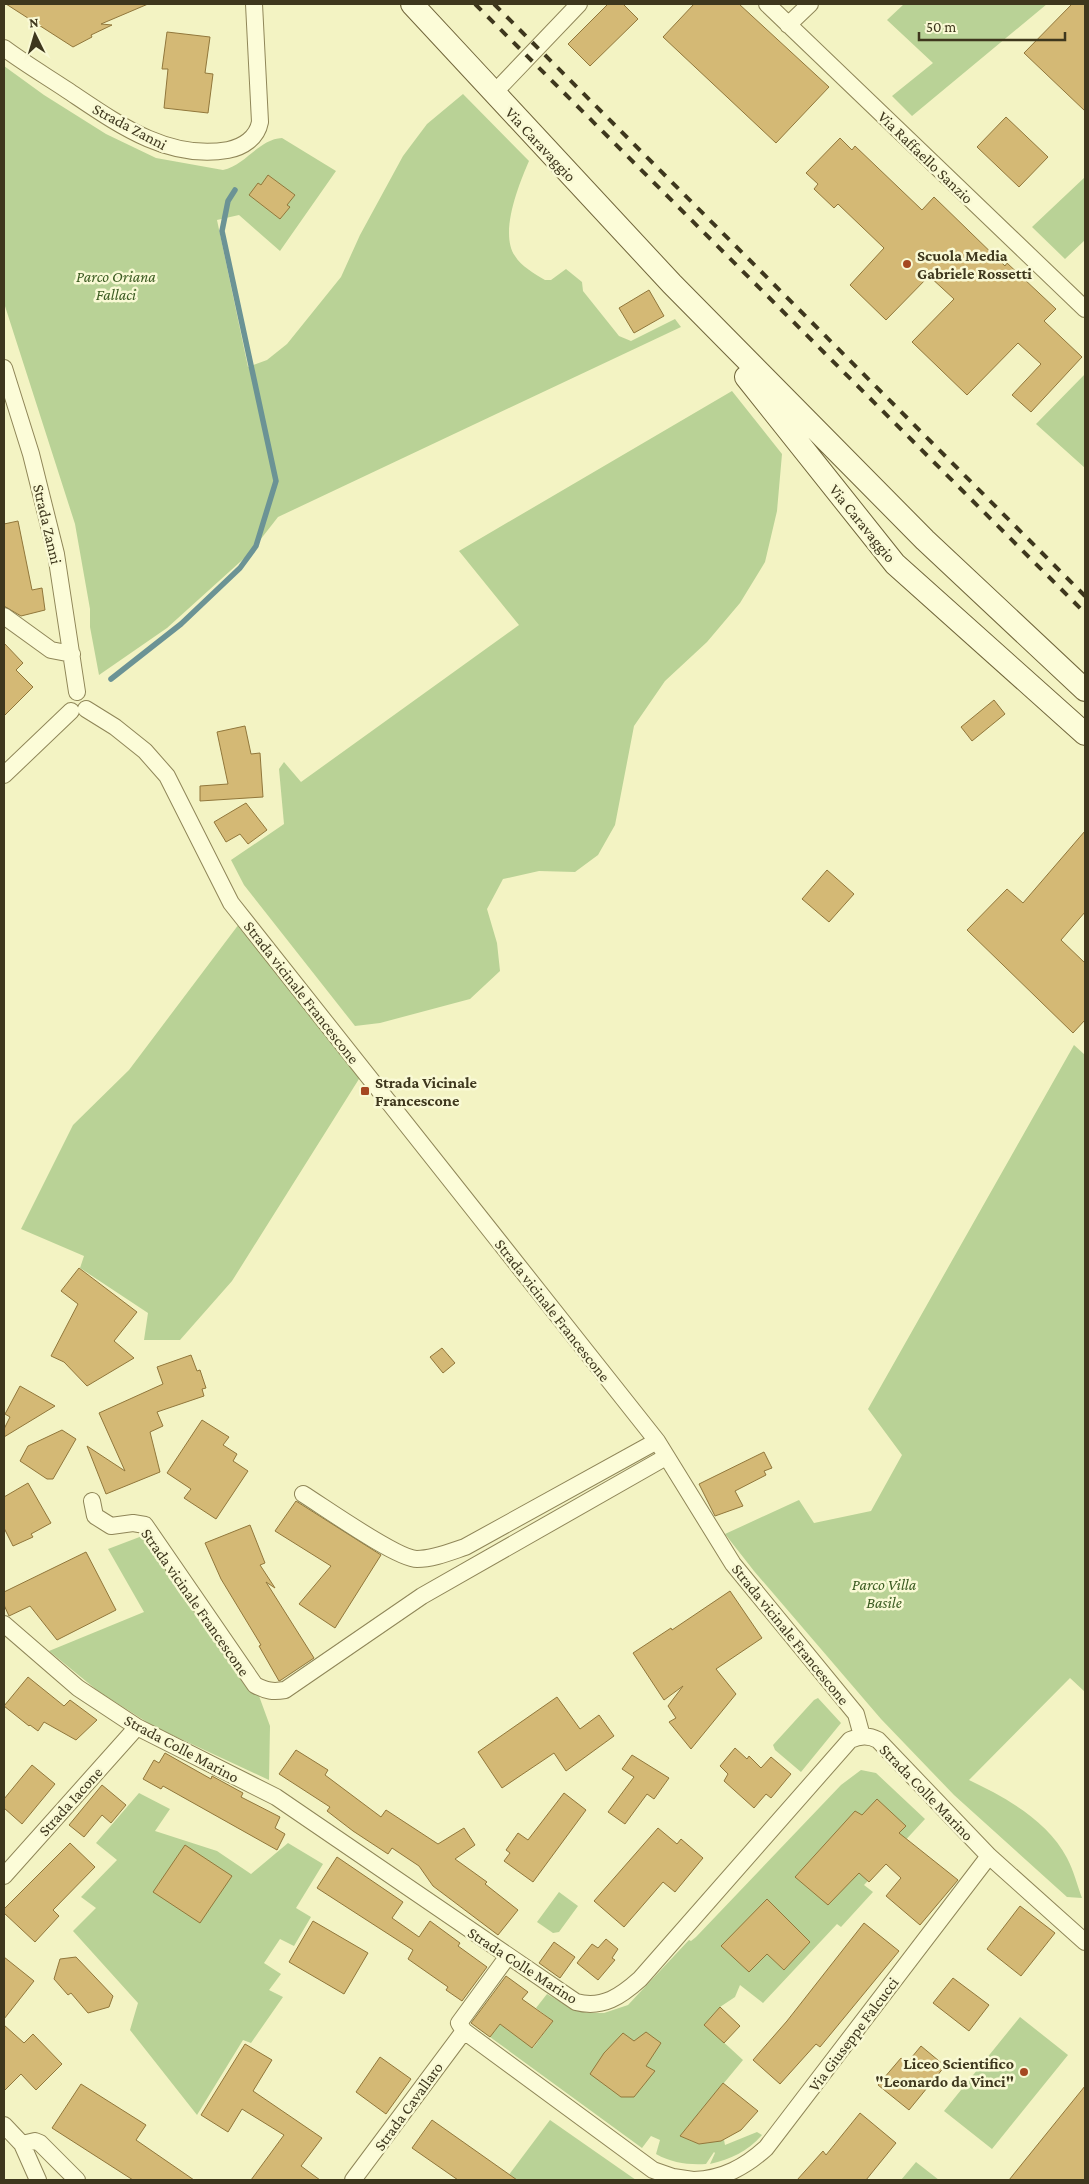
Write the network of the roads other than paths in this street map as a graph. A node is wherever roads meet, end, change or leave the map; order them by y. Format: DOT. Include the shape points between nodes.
graph roads {
  1 [pos="254,4"];
  2 [pos="412,4"];
  3 [pos="579,4"];
  4 [pos="767,4"];
  5 [pos="810,4"];
  6 [pos="788,25"];
  7 [pos="4,48"];
  8 [pos="494,93"];
  9 [pos="672,284"];
  10 [pos="1085,309"];
  11 [pos="4,368"];
  12 [pos="4,616"];
  13 [pos="72,654"];
  14 [pos="1085,690"];
  15 [pos="79,710"];
  16 [pos="1085,734"];
  17 [pos="4,775"];
  18 [pos="657,1441"];
  19 [pos="666,1457"];
  20 [pos="303,1494"];
  21 [pos="92,1501"];
  22 [pos="4,1624"];
  23 [pos="136,1727"];
  24 [pos="862,1736"];
  25 [pos="989,1856"];
  26 [pos="4,1876"];
  27 [pos="1085,1942"];
  28 [pos="508,1956"];
  29 [pos="464,2031"];
  30 [pos="4,2125"];
  31 [pos="22,2144"];
  32 [pos="38,2180"];
  33 [pos="77,2180"];
  34 [pos="353,2180"];
  35 [pos="693,2180"];
  1 -- 7 [label="street, Strada Zanni" via="260,122 250,140 229,150 187,150 148,139 112,120"];
  2 -- 8 [label="street, Via Caravaggio"];
  3 -- 8 [label="street"];
  4 -- 6 [label="street, Via Raffaello Sanzio"];
  5 -- 6 [label="street"];
  6 -- 10 [label="street, Via Raffaello Sanzio"];
  8 -- 9 [label="street, Via Caravaggio"];
  9 -- 14 [label="street, Via Caravaggio" via="925,540"];
  9 -- 16 [label="street, Via Caravaggio" via="895,564"];
  11 -- 13 [label="street, Strada Zanni" via="31,454 56,554"];
  12 -- 13 [label="street" via="51,650"];
  13 -- 15 [label="street, Strada Zanni" via="77,692 86,696 88,702"];
  15 -- 17 [label="street"];
  15 -- 18 [label="street, Strada vicinale Francescone" via="115,726 156,762 168,778 231,903"];
  18 -- 19 [label="street, Strada vicinale Francescone"];
  18 -- 20 [label="street" via="465,1547 440,1556 415,1559 388,1548"];
  19 -- 21 [label="street, Strada vicinale Francescone" via="422,1596 286,1690 276,1692 255,1685 145,1525 133,1522 111,1526 96,1516"];
  19 -- 24 [label="street, Strada vicinale Francescone" via="733,1564 856,1714"];
  22 -- 23 [label="street, Strada Colle Marino" via="78,1688"];
  23 -- 26 [label="street, Strada Iacone"];
  23 -- 28 [label="street, Strada Colle Marino" via="276,1797"];
  24 -- 25 [label="street, Strada Colle Marino" via="878,1740"];
  24 -- 28 [label="street, Strada Colle Marino" via="850,1740 640,1979 610,2002 576,2002"];
  25 -- 27 [label="street, Strada Colle Marino"];
  25 -- 35 [label="street, Via Giuseppe Falcucci" via="770,2143 737,2169 716,2177"];
  28 -- 29 [label="street" via="459,2023"];
  29 -- 34 [label="street, Strada Cavallaro"];
  29 -- 35 [label="street, Via Giuseppe Falcucci" via="653,2170 673,2178"];
  30 -- 31 [label="street"];
  31 -- 32 [label="street"];
  31 -- 33 [label="street" via="40,2143"];
}
